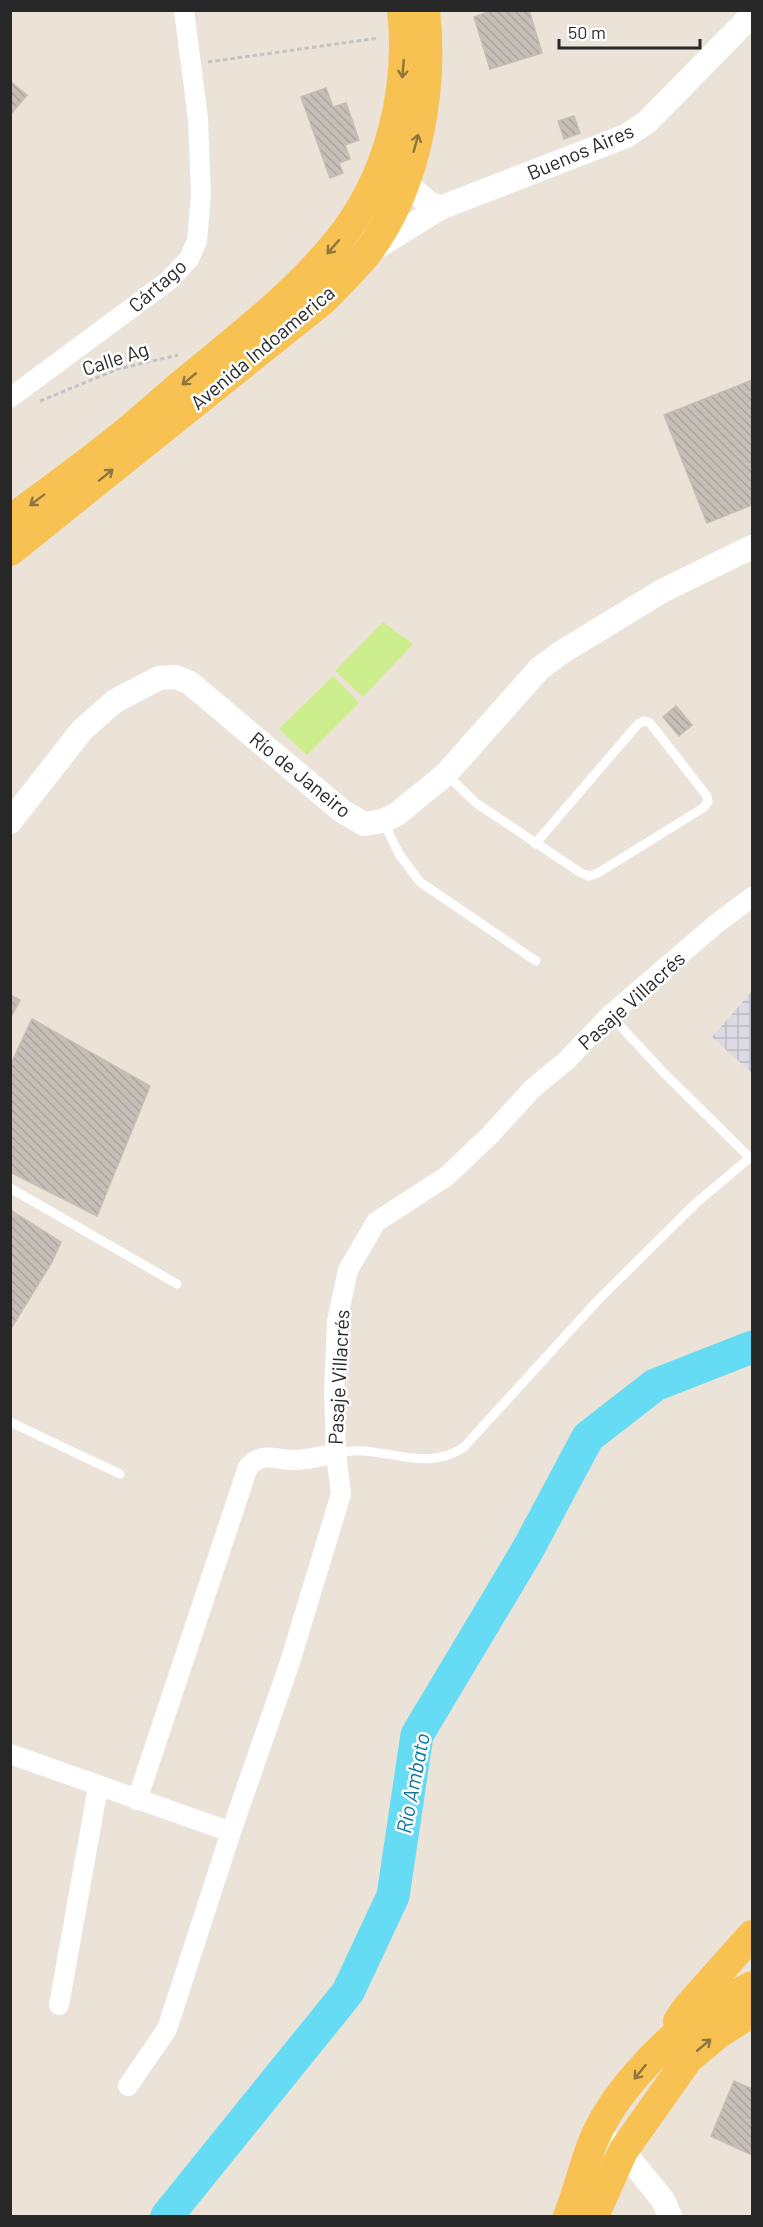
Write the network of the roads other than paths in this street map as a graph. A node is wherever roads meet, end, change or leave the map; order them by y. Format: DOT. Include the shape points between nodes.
graph roads {
  1 [pos="184,10"];
  2 [pos="753,15"];
  3 [pos="418,16"];
  4 [pos="405,182"];
  5 [pos="440,208"];
  6 [pos="367,253"];
  7 [pos="10,398"];
  8 [pos="10,520"];
  9 [pos="753,547"];
  10 [pos="10,551"];
  11 [pos="446,774"];
  12 [pos="383,821"];
  13 [pos="10,822"];
  14 [pos="535,844"];
  15 [pos="753,897"];
  16 [pos="536,961"];
  17 [pos="610,1015"];
  18 [pos="751,1157"];
  19 [pos="10,1188"];
  20 [pos="177,1284"];
  21 [pos="10,1422"];
  22 [pos="336,1453"];
  23 [pos="120,1474"];
  24 [pos="10,1754"];
  25 [pos="98,1787"];
  26 [pos="137,1800"];
  27 [pos="231,1832"];
  28 [pos="753,1935"];
  29 [pos="753,1986"];
  30 [pos="59,2005"];
  31 [pos="753,2012"];
  32 [pos="669,2043"];
  33 [pos="128,2086"];
  34 [pos="597,2134"];
  35 [pos="623,2151"];
  36 [pos="568,2217"];
  37 [pos="594,2217"];
  38 [pos="670,2217"];
  1 -- 7 [label="street, Cártago" via="198,119 201,194 197,241 189,259 168,280"];
  2 -- 5 [label="street, Buenos Aires" via="647,122 626,136"];
  4 -- 3 [label="main road, Avenida Indoamerica, one-way" via="427,78"];
  3 -- 8 [label="main road, Avenida Indoamerica, one-way" via="398,113 382,163 339,240 272,310 120,438"];
  4 -- 5 [label="street"];
  4 -- 6 [label="main road, Avenida Indoamerica" via="389,220"];
  5 -- 6 [label="street, Buenos Aires"];
  10 -- 6 [label="main road, Avenida Indoamerica, one-way" via="323,300"];
  9 -- 11 [label="street" via="662,591 540,668"];
  11 -- 12 [label="street"];
  11 -- 14 [label="lane" via="476,803"];
  12 -- 13 [label="street, Río de Janeiro" via="364,824 342,811 190,683 177,677 159,678 115,701 82,730"];
  12 -- 16 [label="lane" via="399,854 420,882"];
  14 -- 14 [label="lane" via="644,721 650,723 707,796 703,808 589,876"];
  15 -- 17 [label="street, Pasaje Villacrés"];
  17 -- 18 [label="lane"];
  17 -- 22 [label="street, Pasaje Villacrés" via="447,1176 376,1222 348,1270 337,1321"];
  18 -- 22 [label="lane" via="696,1203 598,1300 464,1447 432,1460 362,1451"];
  19 -- 20 [label="lane"];
  21 -- 23 [label="lane"];
  22 -- 26 [label="street, Pasaje Villacrés" via="294,1461 266,1457 248,1467"];
  22 -- 27 [label="street" via="341,1494 290,1662"];
  24 -- 25 [label="street"];
  25 -- 26 [label="street"];
  25 -- 30 [label="street"];
  26 -- 27 [label="street"];
  27 -- 33 [label="street" via="167,2029"];
  28 -- 32 [label="main road" via="687,2008"];
  29 -- 32 [label="main road" via="689,2024"];
  35 -- 31 [label="main road, one-way" via="688,2059"];
  32 -- 34 [label="main road, one-way" via="616,2102"];
  34 -- 35 [label="street"];
  34 -- 36 [label="main road"];
  35 -- 37 [label="main road"];
  35 -- 38 [label="street" via="663,2200"];
}
